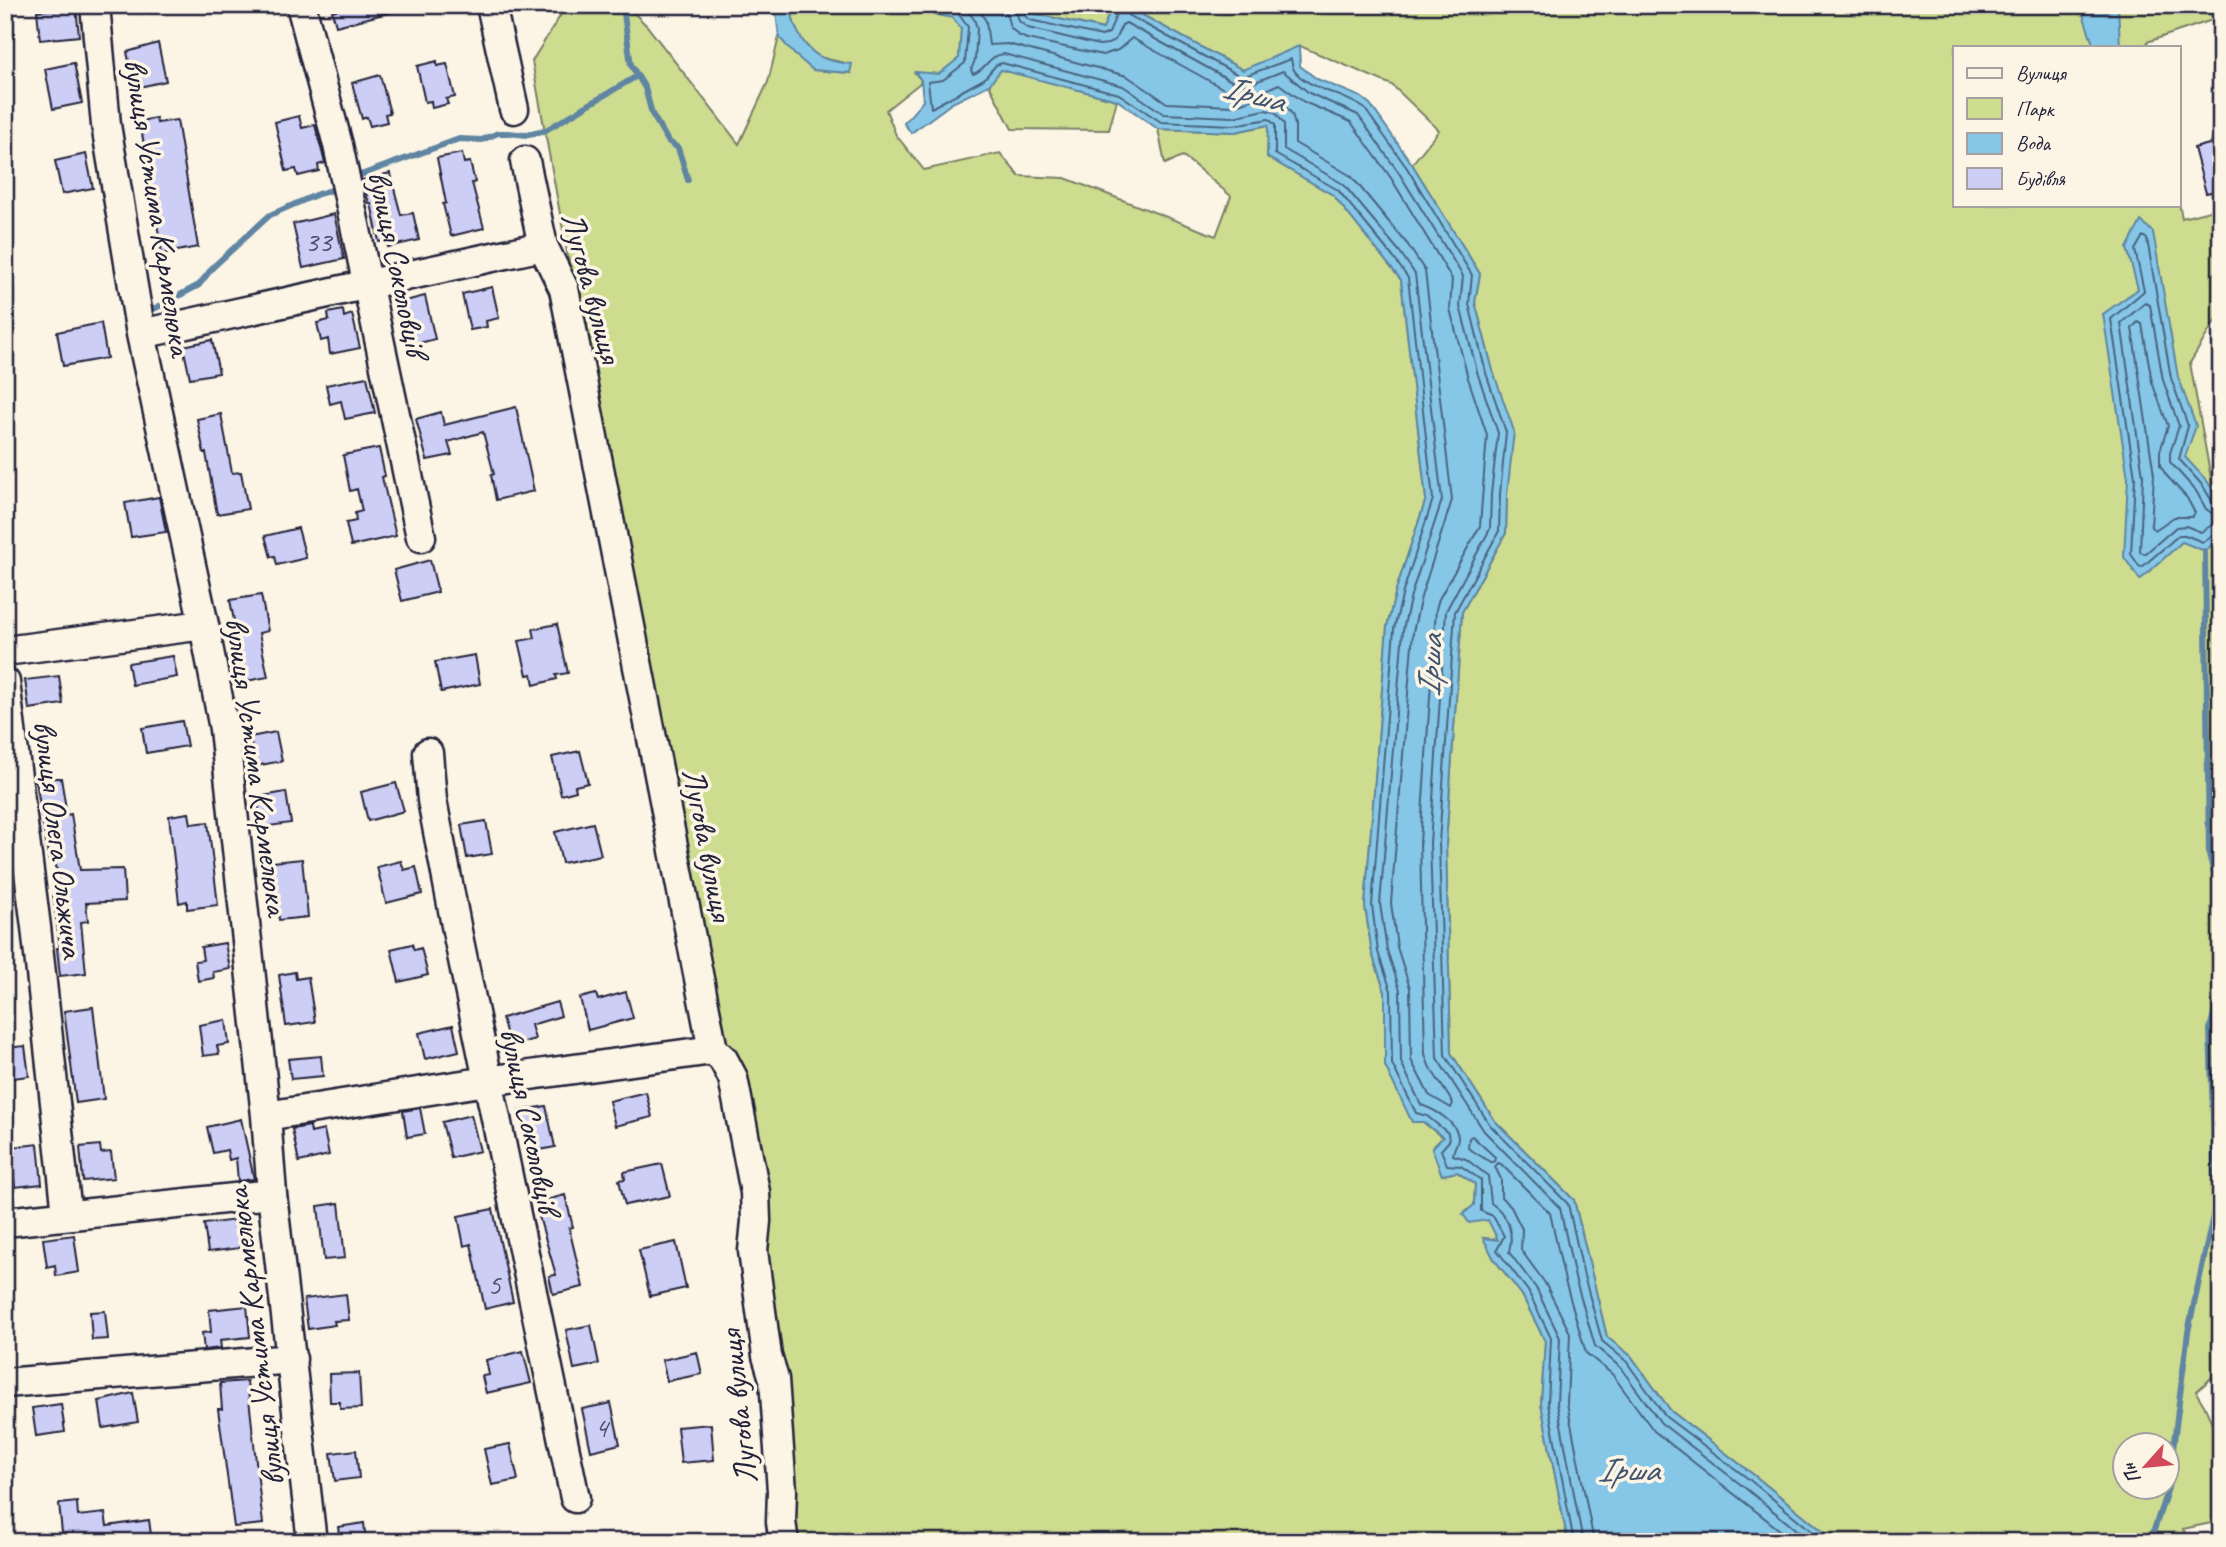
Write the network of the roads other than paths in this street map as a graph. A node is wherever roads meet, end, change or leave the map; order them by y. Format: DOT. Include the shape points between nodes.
graph roads {
  1 [pos="95,5"];
  2 [pos="301,5"];
  3 [pos="491,5"];
  4 [pos="514,109"];
  5 [pos="525,161"];
  6 [pos="543,246"];
  7 [pos="369,285"];
  8 [pos="141,334"];
  9 [pos="421,537"];
  10 [pos="204,625"];
  11 [pos="5,651"];
  12 [pos="5,682"];
  13 [pos="428,753"];
  14 [pos="713,1050"];
  15 [pos="487,1081"];
  16 [pos="266,1116"];
  17 [pos="272,1194"];
  18 [pos="67,1214"];
  19 [pos="5,1222"];
  20 [pos="292,1359"];
  21 [pos="5,1382"];
  22 [pos="575,1499"];
  23 [pos="312,1542"];
  24 [pos="784,1542"];
  1 -- 8 [label="street, вулиця Устима Кармелюка" via="106,125"];
  2 -- 7 [label="street, вулиця Соколовців"];
  3 -- 4 [label="street"];
  5 -- 6 [label="street, Лугова вулиця"];
  6 -- 7 [label="street"];
  6 -- 14 [label="street, Лугова вулиця" via="564,289"];
  7 -- 8 [label="street"];
  7 -- 9 [label="street, вулиця Соколовців"];
  8 -- 10 [label="street, вулиця Устима Кармелюка"];
  10 -- 11 [label="street"];
  10 -- 16 [label="street, вулиця Устима Кармелюка" via="224,729"];
  12 -- 18 [label="street, вулиця Олега Ольжича"];
  13 -- 15 [label="street, вулиця Соколовців" via="432,800"];
  14 -- 15 [label="street"];
  14 -- 24 [label="street, Лугова вулиця" via="733,1078 755,1192 753,1251 775,1395"];
  15 -- 16 [label="street"];
  15 -- 22 [label="street, вулиця Соколовців"];
  16 -- 17 [label="street, вулиця Устима Кармелюка"];
  17 -- 18 [label="street"];
  17 -- 20 [label="street, вулиця Устима Кармелюка"];
  18 -- 19 [label="street"];
  20 -- 21 [label="street"];
  20 -- 23 [label="street, вулиця Устима Кармелюка"];
}
